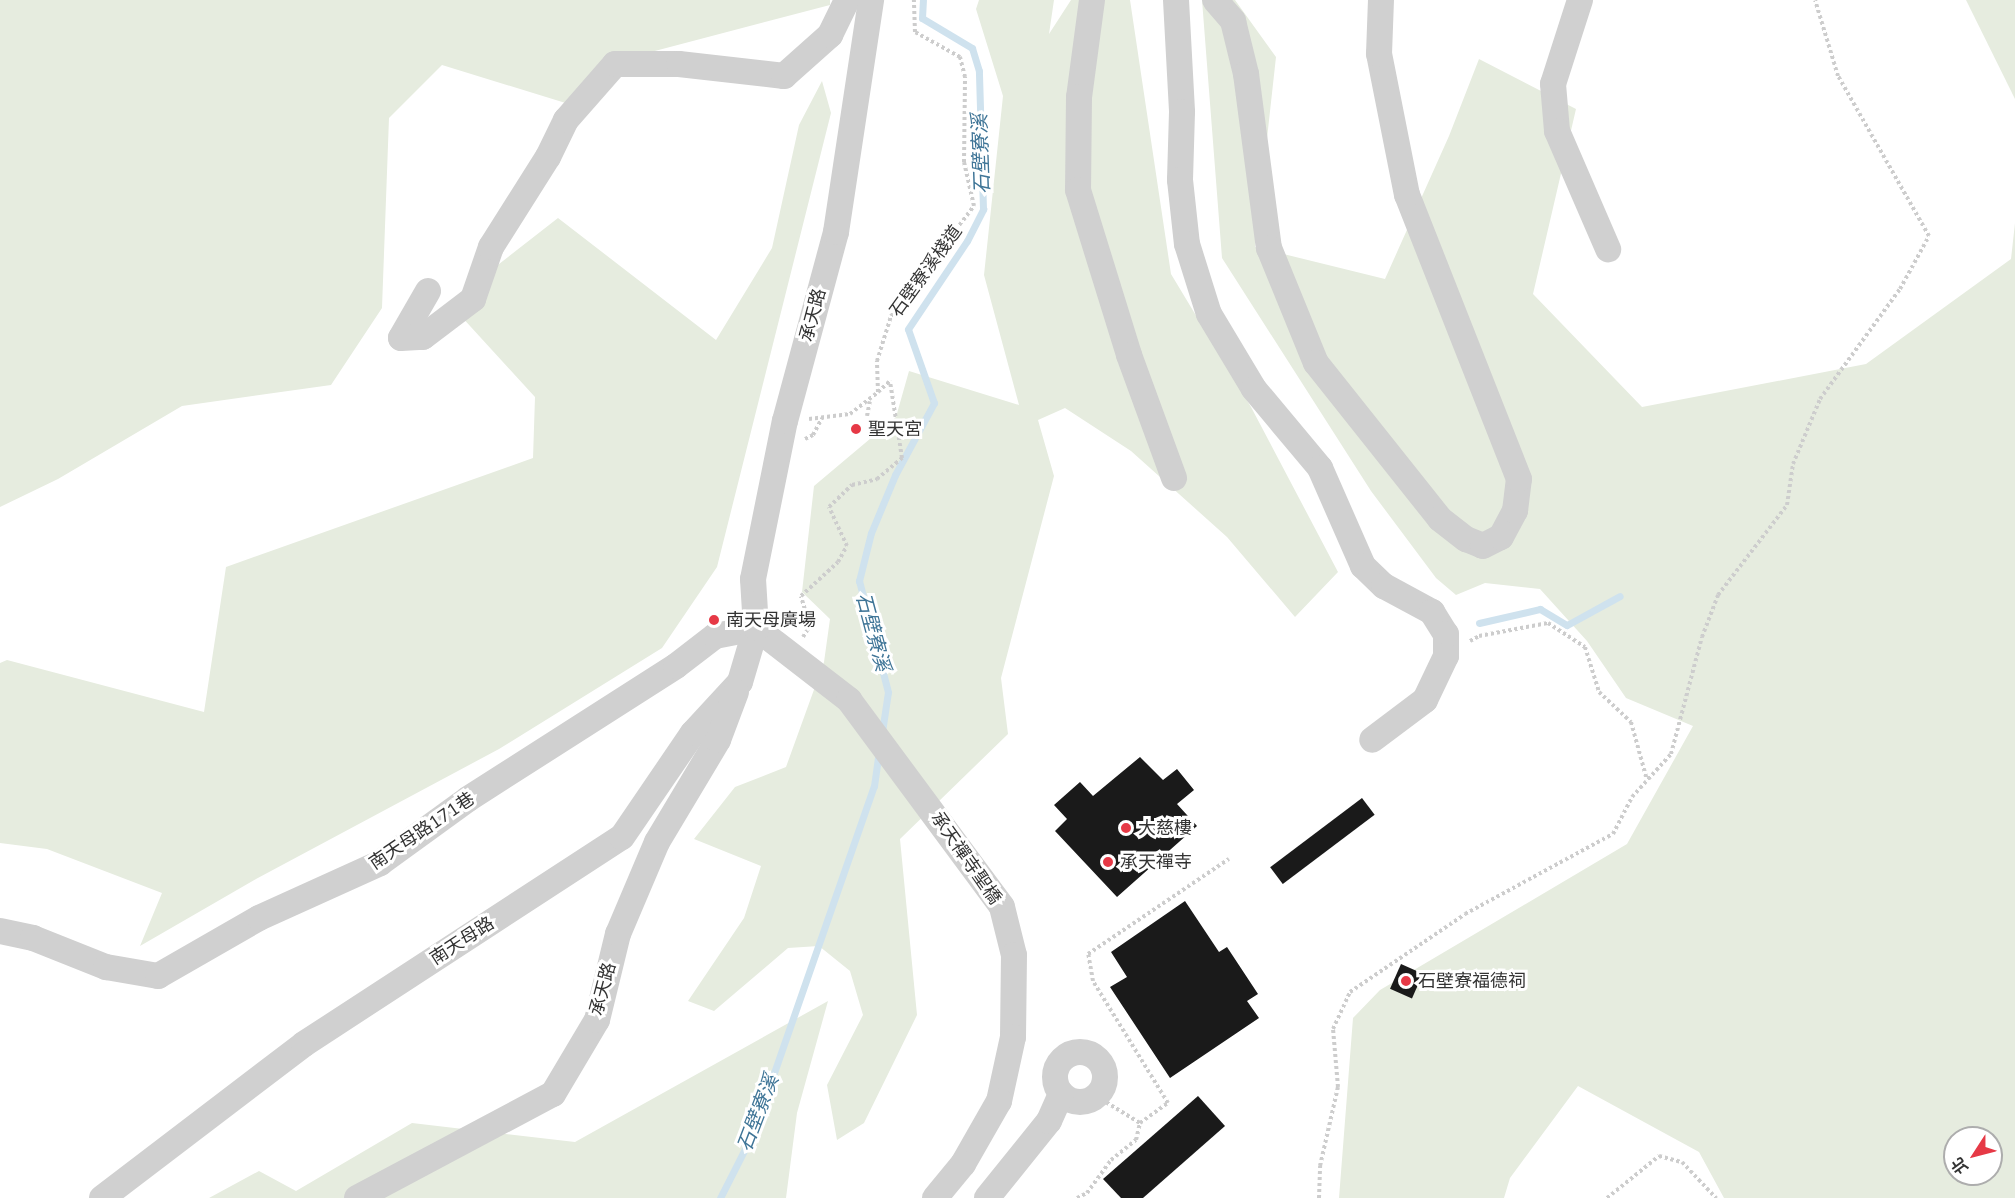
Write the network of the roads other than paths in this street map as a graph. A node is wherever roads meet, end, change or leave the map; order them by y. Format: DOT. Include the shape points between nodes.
graph roads {
  1 [pos="847,0"];
  2 [pos="872,0"];
  3 [pos="1092,0"];
  4 [pos="1176,0"];
  5 [pos="1215,0"];
  6 [pos="1381,0"];
  7 [pos="1580,0"];
  8 [pos="1608,249"];
  9 [pos="428,291"];
  10 [pos="1174,478"];
  11 [pos="756,628"];
  12 [pos="740,682"];
  13 [pos="1372,740"];
  14 [pos="0,931"];
  15 [pos="1061,1094"];
  16 [pos="102,1198"];
  17 [pos="357,1198"];
  18 [pos="935,1198"];
  19 [pos="987,1198"];
  1 -- 9 [label="street" via="830,35 784,76 679,64 615,64 566,120 548,157 491,247 473,299 423,337 401,338"];
  2 -- 11 [label="street, 承天路" via="836,232 785,421 753,579"];
  3 -- 10 [label="street" via="1079,97 1078,190 1129,355"];
  4 -- 13 [label="street" via="1182,112 1180,180 1187,244 1209,314 1254,389 1320,468 1363,566 1384,586 1432,612 1446,634 1446,656 1425,700"];
  5 -- 6 [label="street" via="1233,21 1246,74 1269,248 1316,363 1440,519 1466,539 1483,546 1501,537 1515,511 1519,479 1407,195 1379,54"];
  7 -- 8 [label="street" via="1553,84 1557,131"];
  11 -- 12 [label="street, 南天母路"];
  11 -- 14 [label="street, 南天母路171巷" via="715,636 676,666 468,799 380,863 259,918 158,976 106,967 33,938"];
  11 -- 18 [label="street, 承天禪寺聖橋" via="849,700 972,861 1005,917 1014,955 1013,1037 999,1101 963,1164"];
  12 -- 16 [label="street, 南天母路" via="693,733 622,837 304,1044"];
  12 -- 17 [label="street, 承天路" via="718,740 657,842 618,934 597,1020 553,1094"];
  15 -- 15 [label="street" via="1056,1070 1066,1057 1082,1053 1097,1059 1105,1074 1096,1096 1074,1102"];
  15 -- 19 [label="street" via="1049,1121"];
}
